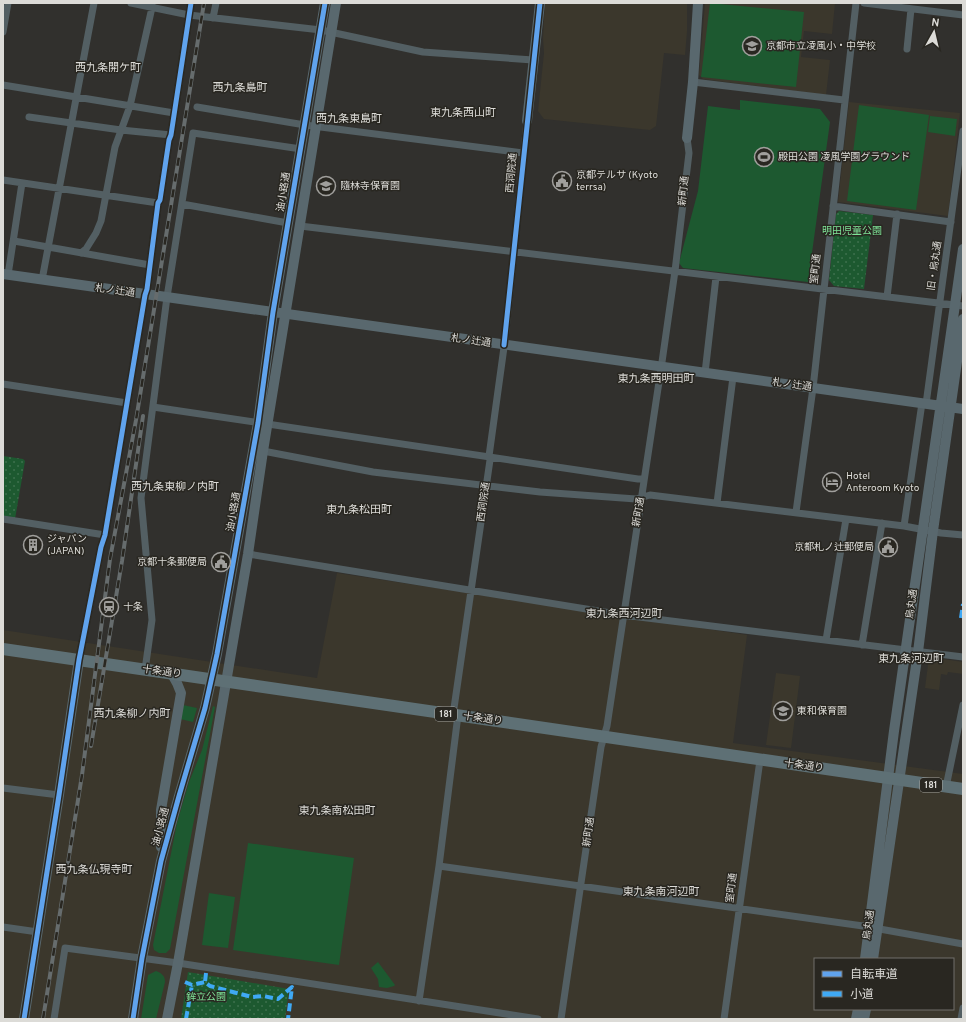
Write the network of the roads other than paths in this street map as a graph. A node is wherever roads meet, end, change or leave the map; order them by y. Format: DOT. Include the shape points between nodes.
graph roads {
  1 [pos="8,3"];
  2 [pos="94,3"];
  3 [pos="131,3"];
  4 [pos="191,3"];
  5 [pos="216,3"];
  6 [pos="325,3"];
  7 [pos="336,3"];
  8 [pos="540,3"];
  9 [pos="698,3"];
  10 [pos="856,3"];
  11 [pos="864,3"];
  12 [pos="152,5"];
  13 [pos="911,9"];
  14 [pos="189,15"];
  15 [pos="963,15"];
  16 [pos="213,18"];
  17 [pos="321,30"];
  18 [pos="3,32"];
  19 [pos="332,32"];
  20 [pos="907,49"];
  21 [pos="533,60"];
  22 [pos="693,82"];
  23 [pos="3,85"];
  24 [pos="77,97"];
  25 [pos="844,100"];
  26 [pos="130,106"];
  27 [pos="197,107"];
  28 [pos="174,113"];
  29 [pos="29,117"];
  30 [pos="527,121"];
  31 [pos="72,123"];
  32 [pos="305,125"];
  33 [pos="316,127"];
  34 [pos="121,130"];
  35 [pos="963,131"];
  36 [pos="171,135"];
  37 [pos="687,138"];
  38 [pos="301,149"];
  39 [pos="523,152"];
  40 [pos="3,180"];
  41 [pos="22,183"];
  42 [pos="60,189"];
  43 [pos="105,196"];
  44 [pos="158,203"];
  45 [pos="182,204"];
  46 [pos="833,206"];
  47 [pos="897,214"];
  48 [pos="951,222"];
  49 [pos="288,224"];
  50 [pos="300,226"];
  51 [pos="14,241"];
  52 [pos="49,247"];
  53 [pos="963,249"];
  54 [pos="514,252"];
  55 [pos="81,253"];
  56 [pos="150,265"];
  57 [pos="675,272"];
  58 [pos="6,275"];
  59 [pos="716,277"];
  60 [pos="42,280"];
  61 [pos="824,290"];
  62 [pos="144,295"];
  63 [pos="167,297"];
  64 [pos="887,298"];
  65 [pos="939,304"];
  66 [pos="959,306"];
  67 [pos="273,312"];
  68 [pos="286,314"];
  69 [pos="963,319"];
  70 [pos="504,345"];
  71 [pos="661,367"];
  72 [pos="705,373"];
  73 [pos="733,377"];
  74 [pos="3,384"];
  75 [pos="813,388"];
  76 [pos="127,403"];
  77 [pos="924,404"];
  78 [pos="940,406"];
  79 [pos="152,407"];
  80 [pos="951,407"];
  81 [pos="963,409"];
  82 [pos="263,424"];
  83 [pos="263,451"];
  84 [pos="489,456"];
  85 [pos="644,479"];
  86 [pos="486,485"];
  87 [pos="641,497"];
  88 [pos="717,503"];
  89 [pos="796,512"];
  90 [pos="3,519"];
  91 [pos="846,519"];
  92 [pos="882,523"];
  93 [pos="904,526"];
  94 [pos="928,530"];
  95 [pos="105,535"];
  96 [pos="963,535"];
  97 [pos="248,554"];
  98 [pos="472,590"];
  99 [pos="623,615"];
  100 [pos="826,640"];
  101 [pos="862,645"];
  102 [pos="3,649"];
  103 [pos="905,650"];
  104 [pos="918,652"];
  105 [pos="963,657"];
  106 [pos="79,660"];
  107 [pos="145,670"];
  108 [pos="172,674"];
  109 [pos="212,680"];
  110 [pos="225,682"];
  111 [pos="963,705"];
  112 [pos="456,715"];
  113 [pos="604,737"];
  114 [pos="760,760"];
  115 [pos="894,779"];
  116 [pos="946,787"];
  117 [pos="3,788"];
  118 [pos="963,789"];
  119 [pos="59,795"];
  120 [pos="161,861"];
  121 [pos="439,866"];
  122 [pos="581,886"];
  123 [pos="740,908"];
  124 [pos="3,927"];
  125 [pos="873,928"];
  126 [pos="38,932"];
  127 [pos="963,944"];
  128 [pos="142,958"];
  129 [pos="865,958"];
  130 [pos="873,958"];
  131 [pos="178,963"];
  132 [pos="419,1001"];
  133 [pos="963,1008"];
  134 [pos="167,1016"];
  135 [pos="24,1019"];
  136 [pos="54,1019"];
  137 [pos="133,1019"];
  138 [pos="538,1019"];
  139 [pos="561,1019"];
  140 [pos="724,1019"];
  141 [pos="961,1019"];
  1 -- 18 [label="street"];
  2 -- 24 [label="street"];
  3 -- 12 [label="street"];
  4 -- 14 [label="street"];
  5 -- 16 [label="street"];
  6 -- 17 [label="street, 油小路通"];
  7 -- 19 [label="street, 油小路通"];
  8 -- 21 [label="street, 西洞院通"];
  9 -- 22 [label="street, 新町通"];
  10 -- 25 [label="street, 室町通"];
  11 -- 13 [label="street"];
  12 -- 14 [label="street"];
  12 -- 26 [label="street"];
  13 -- 15 [label="street"];
  13 -- 20 [label="street"];
  14 -- 16 [label="street"];
  14 -- 28 [label="street"];
  16 -- 17 [label="street"];
  17 -- 19 [label="street"];
  17 -- 32 [label="street, 油小路通"];
  19 -- 21 [label="street" via="423,52"];
  19 -- 33 [label="street, 油小路通"];
  21 -- 30 [label="street, 西洞院通"];
  22 -- 25 [label="street"];
  22 -- 37 [label="street, 新町通"];
  23 -- 24 [label="street"];
  24 -- 26 [label="street"];
  24 -- 31 [label="street"];
  25 -- 46 [label="street, 室町通"];
  26 -- 28 [label="street"];
  26 -- 34 [label="street"];
  27 -- 32 [label="street"];
  28 -- 36 [label="street"];
  29 -- 31 [label="street"];
  30 -- 39 [label="street, 西洞院通"];
  31 -- 34 [label="street"];
  31 -- 42 [label="street"];
  32 -- 33 [label="street"];
  32 -- 38 [label="street, 油小路通"];
  33 -- 39 [label="street"];
  33 -- 50 [label="street, 油小路通"];
  34 -- 36 [label="street"];
  34 -- 43 [label="street" via="115,146"];
  35 -- 48 [label="street, 旧・烏丸通"];
  36 -- 44 [label="street"];
  37 -- 57 [label="street, 新町通" via="689,153"];
  38 -- 45 [label="street" via="193,133"];
  38 -- 49 [label="street, 油小路通"];
  39 -- 54 [label="street, 西洞院通"];
  40 -- 41 [label="street"];
  41 -- 42 [label="street"];
  41 -- 51 [label="street"];
  42 -- 43 [label="street"];
  42 -- 52 [label="street"];
  43 -- 44 [label="street"];
  43 -- 55 [label="street" via="101,221 96,233"];
  44 -- 56 [label="street"];
  45 -- 49 [label="street"];
  45 -- 63 [label="street"];
  46 -- 47 [label="street"];
  46 -- 61 [label="street, 室町通"];
  47 -- 48 [label="street"];
  47 -- 64 [label="street"];
  48 -- 65 [label="street, 旧・烏丸通"];
  49 -- 67 [label="street, 油小路通"];
  50 -- 54 [label="street"];
  50 -- 68 [label="street, 油小路通"];
  51 -- 52 [label="street"];
  51 -- 58 [label="street"];
  52 -- 55 [label="street"];
  52 -- 60 [label="street"];
  53 -- 66 [label="street, 烏丸通"];
  54 -- 57 [label="street"];
  54 -- 70 [label="street, 西洞院通"];
  55 -- 56 [label="street"];
  56 -- 62 [label="street"];
  57 -- 59 [label="street"];
  57 -- 71 [label="street, 新町通"];
  58 -- 60 [label="street, 札ノ辻通"];
  59 -- 61 [label="street"];
  59 -- 72 [label="street"];
  60 -- 62 [label="street, 札ノ辻通"];
  61 -- 64 [label="street"];
  61 -- 75 [label="street, 室町通"];
  62 -- 63 [label="street, 札ノ辻通"];
  62 -- 76 [label="street"];
  63 -- 67 [label="street, 札ノ辻通"];
  63 -- 79 [label="street"];
  64 -- 65 [label="street"];
  65 -- 66 [label="street"];
  65 -- 77 [label="street, 旧・烏丸通"];
  66 -- 78 [label="street, 烏丸通"];
  67 -- 68 [label="street, 札ノ辻通"];
  67 -- 82 [label="street, 油小路通"];
  68 -- 70 [label="street, 札ノ辻通"];
  68 -- 82 [label="street, 油小路通"];
  69 -- 80 [label="street, 烏丸通"];
  70 -- 71 [label="street, 札ノ辻通"];
  70 -- 84 [label="street, 西洞院通"];
  71 -- 72 [label="street, 札ノ辻通"];
  71 -- 85 [label="street, 新町通"];
  72 -- 73 [label="street, 札ノ辻通"];
  73 -- 75 [label="street, 札ノ辻通"];
  73 -- 88 [label="street"];
  74 -- 76 [label="street"];
  75 -- 77 [label="street, 札ノ辻通"];
  75 -- 89 [label="street, 室町通"];
  76 -- 95 [label="street"];
  77 -- 78 [label="street, 札ノ辻通"];
  77 -- 93 [label="street, 旧・烏丸通"];
  78 -- 80 [label="street, 札ノ辻通"];
  78 -- 94 [label="street, 烏丸通"];
  79 -- 82 [label="street"];
  79 -- 107 [label="street" via="141,498 152,620"];
  80 -- 81 [label="street, 札ノ辻通"];
  80 -- 94 [label="street, 烏丸通"];
  82 -- 83 [label="street, 油小路通"];
  82 -- 84 [label="street"];
  82 -- 109 [label="street, 油小路通"];
  83 -- 86 [label="street" via="365,470"];
  83 -- 97 [label="street, 油小路通"];
  84 -- 85 [label="street"];
  84 -- 86 [label="street, 西洞院通"];
  85 -- 87 [label="street, 新町通"];
  86 -- 87 [label="street" via="591,497"];
  86 -- 98 [label="street, 西洞院通"];
  87 -- 88 [label="street" via="650,495"];
  87 -- 99 [label="street, 新町通"];
  88 -- 89 [label="street"];
  89 -- 91 [label="street"];
  90 -- 95 [label="street"];
  91 -- 92 [label="street"];
  91 -- 100 [label="street"];
  92 -- 93 [label="street"];
  92 -- 101 [label="street"];
  93 -- 94 [label="street"];
  94 -- 96 [label="street"];
  94 -- 103 [label="street, 烏丸通"];
  94 -- 104 [label="street, 烏丸通"];
  95 -- 106 [label="street"];
  97 -- 98 [label="street"];
  97 -- 110 [label="street, 油小路通"];
  98 -- 99 [label="street"];
  98 -- 112 [label="street, 西洞院通"];
  99 -- 100 [label="street"];
  99 -- 113 [label="street, 新町通"];
  100 -- 101 [label="street"];
  101 -- 103 [label="street"];
  102 -- 106 [label="main road, 十条通り / 181"];
  103 -- 104 [label="street"];
  103 -- 115 [label="street, 烏丸通"];
  104 -- 105 [label="street"];
  104 -- 115 [label="street, 烏丸通"];
  106 -- 107 [label="main road, 十条通り / 181"];
  106 -- 119 [label="street"];
  107 -- 108 [label="main road, 十条通り / 181"];
  108 -- 109 [label="main road, 十条通り / 181"];
  108 -- 120 [label="street" via="181,693 161,810"];
  109 -- 110 [label="main road, 十条通り / 181"];
  109 -- 120 [label="street, 油小路通"];
  110 -- 112 [label="main road, 十条通り / 181"];
  110 -- 131 [label="street, 油小路通"];
  111 -- 116 [label="street"];
  112 -- 113 [label="main road, 十条通り / 181"];
  112 -- 121 [label="street, 西洞院通"];
  113 -- 114 [label="main road, 十条通り / 181"];
  113 -- 122 [label="street, 新町通"];
  114 -- 115 [label="main road, 十条通り / 181"];
  114 -- 123 [label="street, 室町通"];
  115 -- 116 [label="main road, 十条通り / 181"];
  115 -- 125 [label="street, 烏丸通"];
  116 -- 118 [label="main road, 十条通り / 181"];
  117 -- 119 [label="street"];
  119 -- 126 [label="street"];
  120 -- 128 [label="street, 油小路通"];
  121 -- 122 [label="street"];
  121 -- 132 [label="street, 西洞院通"];
  122 -- 123 [label="street"];
  122 -- 139 [label="street, 新町通"];
  123 -- 125 [label="street"];
  123 -- 140 [label="street, 室町通"];
  124 -- 126 [label="street"];
  125 -- 127 [label="street"];
  125 -- 129 [label="street, 烏丸通"];
  125 -- 130 [label="street, 烏丸通"];
  126 -- 135 [label="street"];
  128 -- 131 [label="street"];
  128 -- 136 [label="street" via="66,948"];
  128 -- 137 [label="street, 油小路通"];
  131 -- 132 [label="street"];
  131 -- 134 [label="street, 油小路通"];
  132 -- 138 [label="street"];
  133 -- 141 [label="street"];
}
